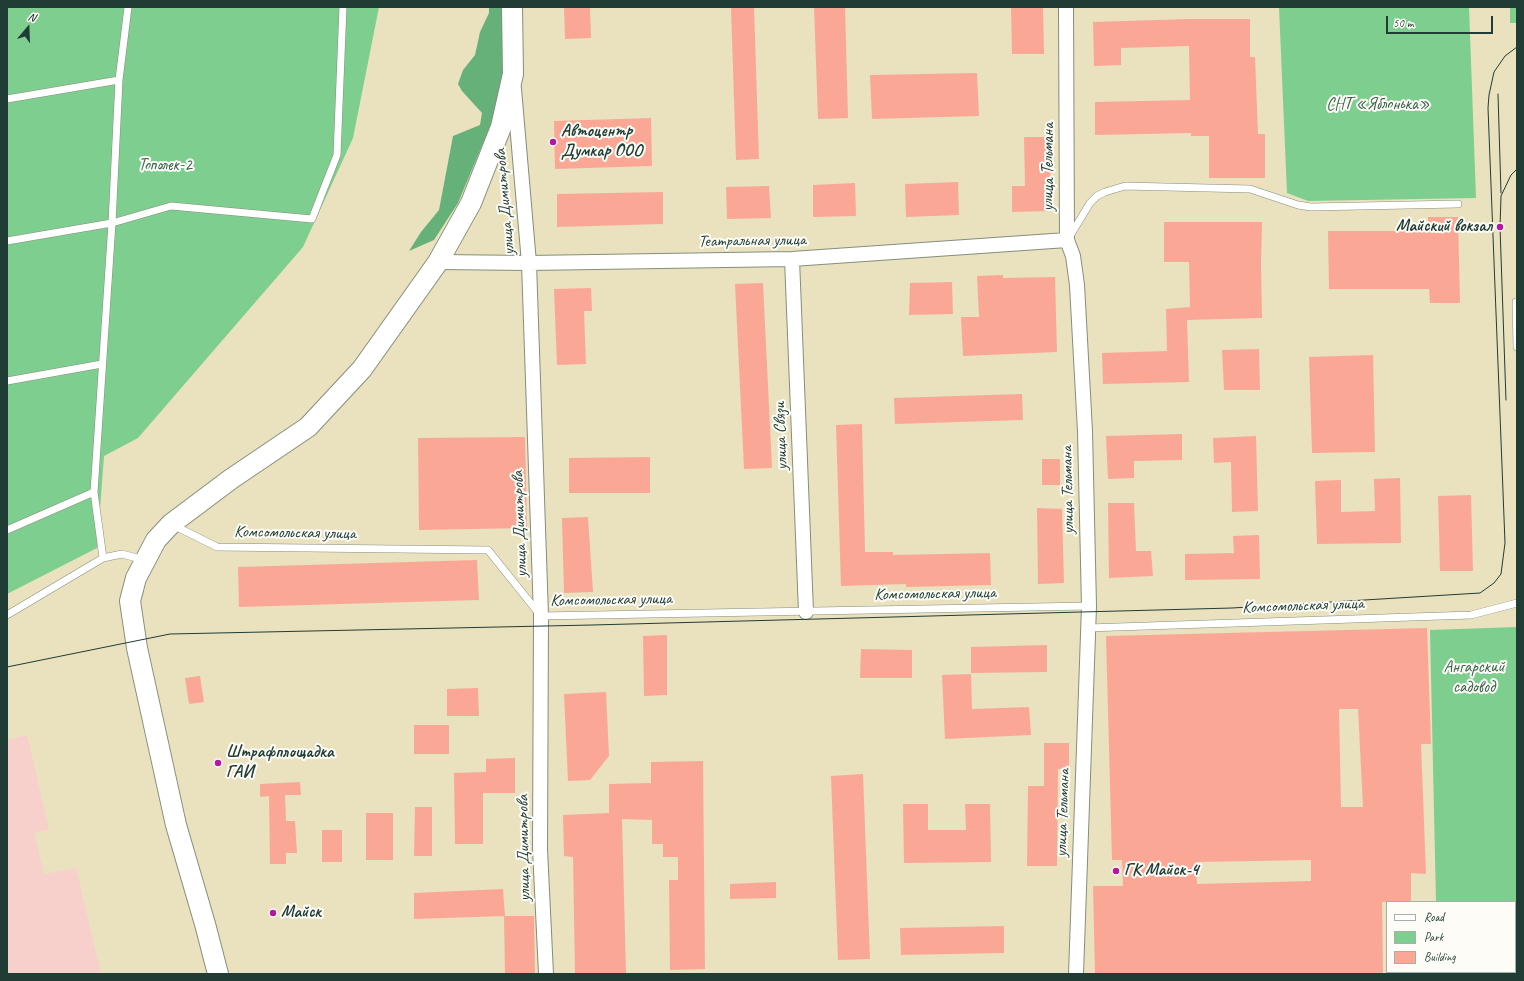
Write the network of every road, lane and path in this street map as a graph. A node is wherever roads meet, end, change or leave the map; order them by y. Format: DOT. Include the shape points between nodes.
graph roads {
  1 [pos="128,7"];
  2 [pos="343,7"];
  3 [pos="512,7"];
  4 [pos="1066,7"];
  5 [pos="513,74"];
  6 [pos="119,80"];
  7 [pos="7,99"];
  8 [pos="1458,204"];
  9 [pos="112,223"];
  10 [pos="1067,240"];
  11 [pos="7,242"];
  12 [pos="792,259"];
  13 [pos="438,262"];
  14 [pos="528,263"];
  15 [pos="1516,302"];
  16 [pos="1517,347"];
  17 [pos="102,364"];
  18 [pos="7,381"];
  19 [pos="94,492"];
  20 [pos="171,524"];
  21 [pos="7,530"];
  22 [pos="102,558"];
  23 [pos="145,560"];
  24 [pos="1517,603"];
  25 [pos="1089,606"];
  26 [pos="806,612"];
  27 [pos="7,615"];
  28 [pos="541,616"];
  29 [pos="1088,628"];
  30 [pos="218,974"];
  31 [pos="546,974"];
  32 [pos="1076,974"];
  1 -- 6 [label="lane"];
  2 -- 9 [label="lane" via="337,155 312,219 171,206"];
  3 -- 5 [label="street"];
  4 -- 10 [label="street, улица Тельмана"];
  5 -- 13 [label="street" via="501,127 471,203"];
  5 -- 14 [label="street, улица Димитрова"];
  6 -- 7 [label="lane"];
  6 -- 9 [label="lane"];
  8 -- 10 [label="lane" via="1310,207 1250,189 1125,186 1097,196"];
  9 -- 11 [label="lane"];
  9 -- 17 [label="lane"];
  10 -- 12 [label="street, Театральная улица"];
  10 -- 25 [label="street, улица Тельмана" via="1077,285"];
  12 -- 14 [label="street, Театральная улица"];
  12 -- 26 [label="street, улица Связи"];
  13 -- 14 [label="street, Театральная улица"];
  13 -- 20 [label="street" via="362,369 308,427"];
  14 -- 28 [label="street, улица Димитрова"];
  15 -- 16 [label="lane"];
  17 -- 18 [label="lane"];
  17 -- 19 [label="lane"];
  19 -- 21 [label="lane"];
  19 -- 22 [label="lane"];
  20 -- 23 [label="street" via="156,540"];
  20 -- 28 [label="lane, Комсомольская улица" via="217,547 488,550"];
  22 -- 23 [label="lane" via="122,554"];
  22 -- 27 [label="lane"];
  23 -- 30 [label="street" via="136,578 130,601 137,648 176,825"];
  24 -- 29 [label="lane, Комсомольская улица" via="1471,615"];
  25 -- 26 [label="lane, Комсомольская улица"];
  25 -- 29 [label="street, улица Тельмана"];
  26 -- 28 [label="lane, Комсомольская улица"];
  28 -- 31 [label="street, улица Димитрова" via="540,849"];
  29 -- 32 [label="street, улица Тельмана"];
}
